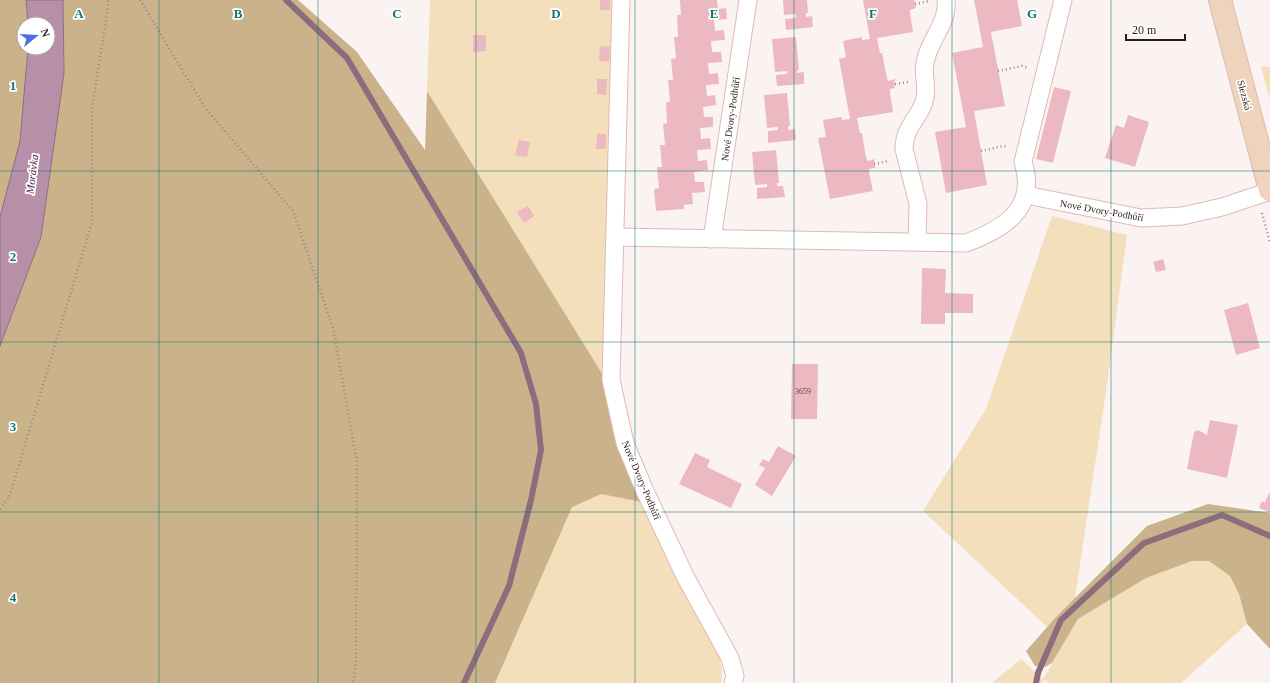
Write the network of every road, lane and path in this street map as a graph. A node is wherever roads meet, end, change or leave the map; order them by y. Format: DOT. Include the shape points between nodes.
graph roads {
  1 [pos="108,0"];
  2 [pos="140,0"];
  3 [pos="621,0"];
  4 [pos="748,0"];
  5 [pos="935,0"];
  6 [pos="946,0"];
  7 [pos="1064,0"];
  8 [pos="1220,0"];
  9 [pos="915,4"];
  10 [pos="998,71"];
  11 [pos="1047,72"];
  12 [pos="1026,150"];
  13 [pos="981,151"];
  14 [pos="1270,191"];
  15 [pos="1026,195"];
  16 [pos="616,237"];
  17 [pos="712,239"];
  18 [pos="917,242"];
  19 [pos="0,509"];
  20 [pos="353,683"];
  21 [pos="733,683"];
  1 -- 19 [label="path" via="92,107 92,222 9,498"];
  2 -- 20 [label="path" via="206,109 293,211 333,328 357,462 356,664"];
  3 -- 16 [label="street, Nové Dvory-Podhůří"];
  4 -- 17 [label="street, Nové Dvory-Podhůří"];
  5 -- 9 [label="path"];
  6 -- 18 [label="street" via="947,7 942,24 928,49 924,64 927,89 924,104 909,126 904,140 918,204"];
  7 -- 11 [label="street"];
  8 -- 14 [label="main road, Slezská"];
  10 -- 11 [label="path" via="1022,66"];
  11 -- 12 [label="street"];
  12 -- 13 [label="path" via="1003,146"];
  12 -- 15 [label="street" via="1023,162 1028,184"];
  14 -- 15 [label="street, Nové Dvory-Podhůří" via="1222,207 1182,216 1142,218"];
  15 -- 18 [label="street" via="1017,213 988,235 966,243"];
  16 -- 17 [label="street"];
  16 -- 21 [label="street, Nové Dvory-Podhůří" via="611,380 625,444 682,572 730,658 735,676"];
  17 -- 18 [label="street"];
}
